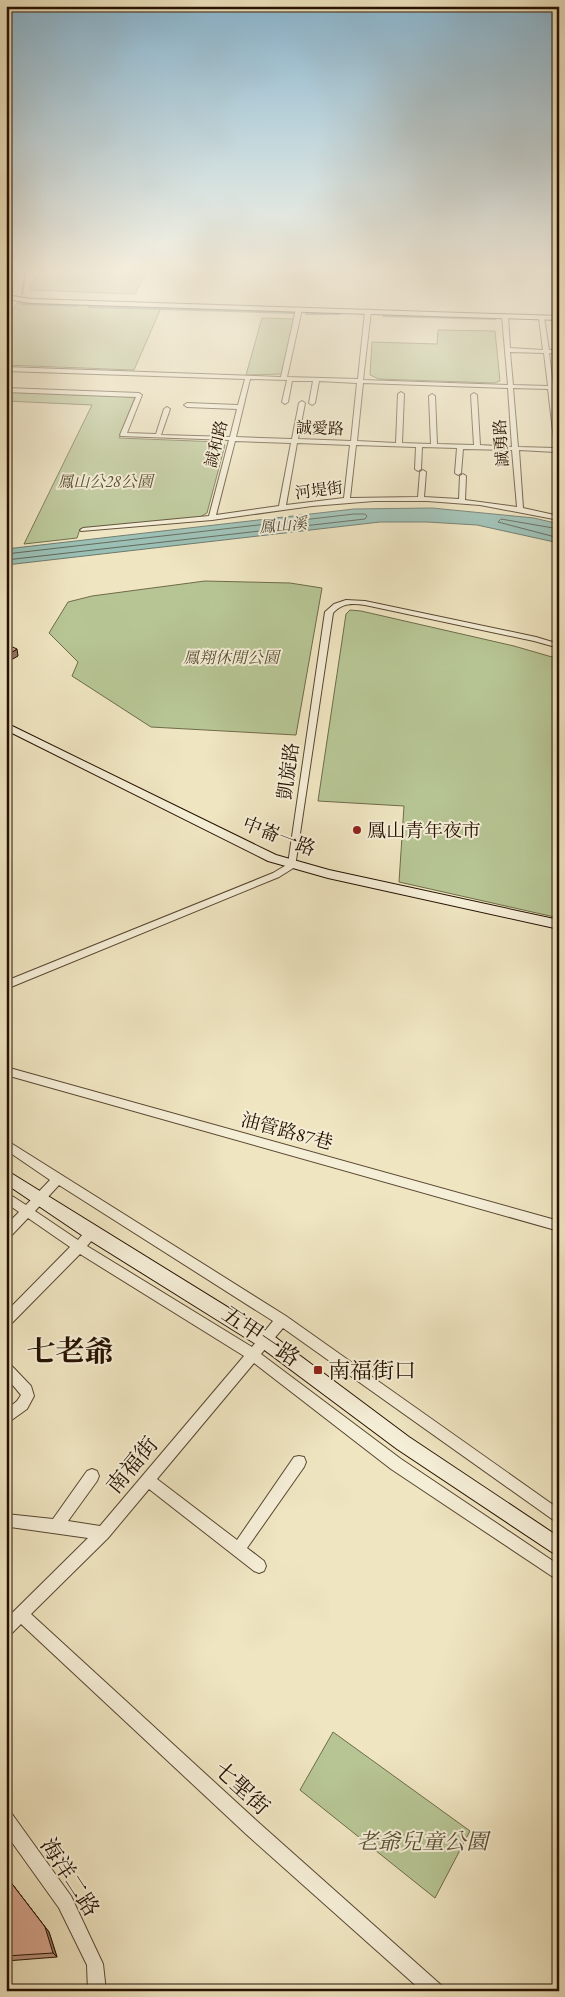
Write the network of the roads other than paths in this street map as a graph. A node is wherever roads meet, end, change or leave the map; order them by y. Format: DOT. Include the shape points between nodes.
graph roads {
  1 [pos="290,363"];
  2 [pos="362,363"];
  3 [pos="509,363"];
  4 [pos="548,363"];
  5 [pos="6,369"];
  6 [pos="248,377"];
  7 [pos="288,378"];
  8 [pos="316,380"];
  9 [pos="360,381"];
  10 [pos="510,387"];
  11 [pos="551,388"];
  12 [pos="559,388"];
  13 [pos="6,390"];
  14 [pos="401,394"];
  15 [pos="474,395"];
  16 [pos="432,396"];
  17 [pos="285,402"];
  18 [pos="302,403"];
  19 [pos="312,403"];
  20 [pos="187,405"];
  21 [pos="240,407"];
  22 [pos="167,409"];
  23 [pos="158,436"];
  24 [pos="232,439"];
  25 [pos="295,441"];
  26 [pos="354,443"];
  27 [pos="399,445"];
  28 [pos="419,446"];
  29 [pos="434,446"];
  30 [pos="460,447"];
  31 [pos="477,448"];
  32 [pos="515,449"];
  33 [pos="559,451"];
  34 [pos="422,498"];
  35 [pos="347,500"];
  36 [pos="462,501"];
  37 [pos="520,508"];
  38 [pos="282,509"];
  39 [pos="212,518"];
  40 [pos="559,518"];
  41 [pos="83,530"];
  42 [pos="559,646"];
  43 [pos="6,726"];
  44 [pos="292,865"];
  45 [pos="559,925"];
  46 [pos="6,985"];
  47 [pos="6,1071"];
  48 [pos="6,1144"];
  49 [pos="6,1176"];
  50 [pos="58,1179"];
  51 [pos="6,1197"];
  52 [pos="40,1198"];
  53 [pos="27,1211"];
  54 [pos="559,1226"];
  55 [pos="6,1233"];
  56 [pos="92,1233"];
  57 [pos="79,1246"];
  58 [pos="282,1320"];
  59 [pos="6,1321"];
  60 [pos="265,1340"];
  61 [pos="252,1354"];
  62 [pos="6,1368"];
  63 [pos="6,1418"];
  64 [pos="299,1462"];
  65 [pos="92,1476"];
  66 [pos="148,1480"];
  67 [pos="559,1517"];
  68 [pos="7,1521"];
  69 [pos="56,1526"];
  70 [pos="102,1532"];
  71 [pos="559,1548"];
  72 [pos="238,1550"];
  73 [pos="259,1566"];
  74 [pos="559,1574"];
  75 [pos="22,1614"];
  76 [pos="6,1629"];
  77 [pos="6,1820"];
  78 [pos="96,1991"];
  79 [pos="435,1991"];
  1 -- 7 [label="street"];
  2 -- 9 [label="street"];
  3 -- 10 [label="street, 誠勇路"];
  4 -- 11 [label="street"];
  5 -- 6 [label="street"];
  6 -- 7 [label="street"];
  6 -- 21 [label="street, 誠和路"];
  7 -- 8 [label="street"];
  7 -- 17 [label="street"];
  8 -- 9 [label="street"];
  8 -- 19 [label="street"];
  9 -- 10 [label="street"];
  9 -- 26 [label="street"];
  10 -- 11 [label="street"];
  10 -- 32 [label="street, 誠勇路"];
  11 -- 12 [label="street"];
  11 -- 33 [label="street"];
  13 -- 23 [label="street, 誠愛路" via="139,395 123,434"];
  14 -- 27 [label="street"];
  15 -- 31 [label="street"];
  16 -- 29 [label="street"];
  18 -- 25 [label="street"];
  20 -- 21 [label="street"];
  21 -- 24 [label="street, 誠和路"];
  22 -- 23 [label="street"];
  23 -- 24 [label="street, 誠愛路"];
  24 -- 25 [label="street, 誠愛路"];
  24 -- 39 [label="street, 誠和路"];
  25 -- 26 [label="street, 誠愛路"];
  25 -- 38 [label="street"];
  26 -- 27 [label="street, 誠愛路"];
  26 -- 35 [label="street"];
  27 -- 28 [label="street, 誠愛路"];
  28 -- 29 [label="street, 誠愛路"];
  28 -- 34 [label="street"];
  29 -- 30 [label="street, 誠愛路"];
  30 -- 31 [label="street, 誠愛路"];
  30 -- 36 [label="street"];
  31 -- 32 [label="street, 誠愛路"];
  32 -- 33 [label="street, 誠愛路"];
  32 -- 37 [label="street, 誠勇路"];
  34 -- 35 [label="street, 河堤街"];
  34 -- 36 [label="street, 河堤街"];
  35 -- 38 [label="street, 河堤街"];
  36 -- 37 [label="street, 河堤街"];
  37 -- 40 [label="street, 河堤街"];
  38 -- 39 [label="street, 河堤街"];
  39 -- 41 [label="street, 河堤街"];
  42 -- 44 [label="street, 凱旋路" via="365,602 352,601 334,606 329,612"];
  43 -- 44 [label="main road, 中崙一路"];
  44 -- 45 [label="main road, 中崙一路"];
  44 -- 46 [label="street" via="276,875"];
  47 -- 54 [label="street, 油管路87巷"];
  48 -- 50 [label="street, 五甲一路"];
  49 -- 52 [label="main road, 五甲一路"];
  50 -- 52 [label="street"];
  50 -- 58 [label="street, 五甲一路"];
  51 -- 53 [label="street, 五甲一路"];
  52 -- 53 [label="street"];
  52 -- 56 [label="main road, 五甲一路"];
  53 -- 55 [label="street"];
  53 -- 57 [label="street, 五甲一路"];
  56 -- 57 [label="street"];
  56 -- 60 [label="main road, 五甲一路"];
  57 -- 59 [label="street"];
  57 -- 61 [label="street, 五甲一路"];
  58 -- 60 [label="street, 南福街"];
  58 -- 67 [label="street, 五甲一路"];
  60 -- 61 [label="street, 南福街"];
  60 -- 71 [label="main road, 五甲一路" via="403,1443"];
  61 -- 66 [label="street, 南福街"];
  61 -- 74 [label="street, 五甲一路" via="396,1464"];
  62 -- 63 [label="street" via="28,1396"];
  64 -- 72 [label="street"];
  65 -- 69 [label="street"];
  66 -- 70 [label="street, 南福街"];
  66 -- 72 [label="street"];
  68 -- 69 [label="street"];
  69 -- 70 [label="street"];
  70 -- 75 [label="street, 南福街"];
  72 -- 73 [label="street"];
  75 -- 76 [label="street, 南福街"];
  75 -- 79 [label="street, 七聖街" via="252,1828"];
  77 -- 78 [label="street, 海洋二路" via="65,1902 95,1964"];
}
